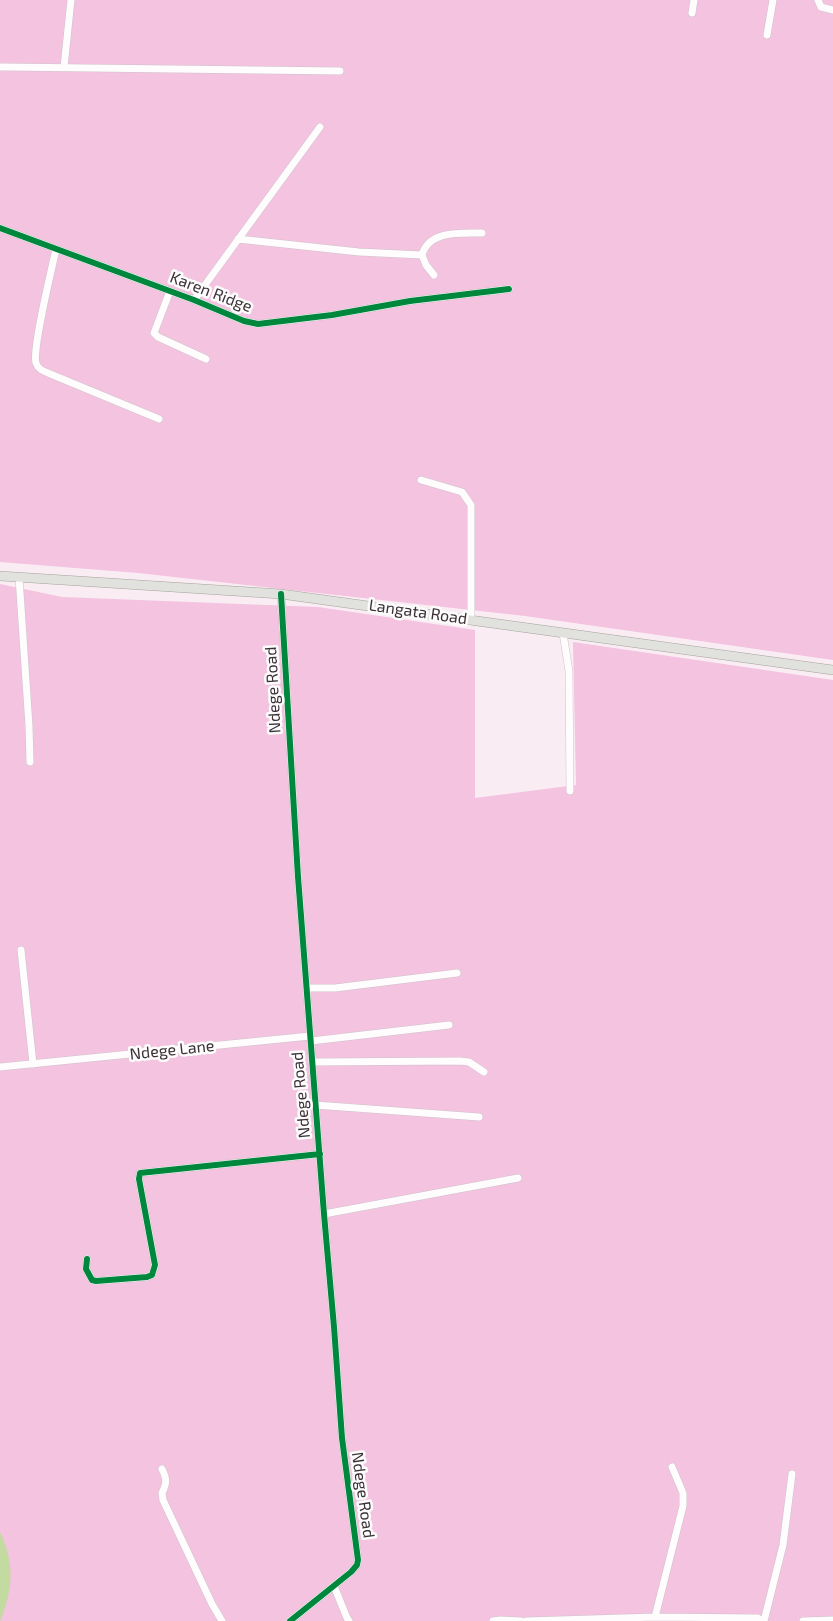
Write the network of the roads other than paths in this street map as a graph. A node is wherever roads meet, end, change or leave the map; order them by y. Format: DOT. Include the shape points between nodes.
graph roads {
  1 [pos="71,0"];
  2 [pos="694,0"];
  3 [pos="773,0"];
  4 [pos="818,0"];
  5 [pos="833,10"];
  6 [pos="692,14"];
  7 [pos="767,35"];
  8 [pos="0,67"];
  9 [pos="64,67"];
  10 [pos="340,70"];
  11 [pos="320,127"];
  12 [pos="0,228"];
  13 [pos="482,233"];
  14 [pos="238,239"];
  15 [pos="56,249"];
  16 [pos="422,255"];
  17 [pos="434,275"];
  18 [pos="509,289"];
  19 [pos="170,291"];
  20 [pos="194,300"];
  21 [pos="206,359"];
  22 [pos="160,419"];
  23 [pos="422,480"];
  24 [pos="0,576"];
  25 [pos="19,577"];
  26 [pos="281,594"];
  27 [pos="471,620"];
  28 [pos="563,633"];
  29 [pos="833,670"];
  30 [pos="30,762"];
  31 [pos="570,791"];
  32 [pos="21,950"];
  33 [pos="457,973"];
  34 [pos="306,988"];
  35 [pos="449,1025"];
  36 [pos="311,1039"];
  37 [pos="312,1062"];
  38 [pos="33,1064"];
  39 [pos="0,1066"];
  40 [pos="484,1072"];
  41 [pos="315,1106"];
  42 [pos="479,1117"];
  43 [pos="320,1154"];
  44 [pos="518,1178"];
  45 [pos="324,1214"];
  46 [pos="87,1258"];
  47 [pos="672,1467"];
  48 [pos="162,1469"];
  49 [pos="792,1474"];
  50 [pos="334,1586"];
  51 [pos="655,1617"];
  52 [pos="833,1620"];
  53 [pos="222,1621"];
  54 [pos="290,1621"];
  55 [pos="349,1621"];
  56 [pos="493,1621"];
  57 [pos="521,1621"];
  58 [pos="526,1621"];
  59 [pos="763,1621"];
  60 [pos="803,1621"];
  1 -- 9 [label="street"];
  2 -- 6 [label="street"];
  3 -- 7 [label="street"];
  4 -- 5 [label="street" via="820,7"];
  8 -- 9 [label="street"];
  9 -- 10 [label="street"];
  11 -- 14 [label="street"];
  12 -- 15 [label="street, Karen Ridge"];
  13 -- 16 [label="street" via="455,233 439,237 424,249"];
  14 -- 16 [label="street"];
  14 -- 20 [label="street"];
  15 -- 19 [label="street, Karen Ridge"];
  15 -- 22 [label="street" via="36,363 48,373"];
  16 -- 17 [label="street"];
  18 -- 20 [label="street, Karen Ridge" via="258,324 234,318"];
  19 -- 20 [label="street, Karen Ridge"];
  19 -- 21 [label="street" via="154,333"];
  23 -- 27 [label="street" via="462,492 471,505"];
  24 -- 25 [label="main road, Langata Road"];
  25 -- 26 [label="main road, Langata Road"];
  25 -- 30 [label="street"];
  26 -- 27 [label="main road, Langata Road"];
  26 -- 34 [label="street, Ndege Road"];
  27 -- 28 [label="main road, Langata Road"];
  28 -- 29 [label="main road, Langata Road"];
  28 -- 31 [label="street" via="569,671"];
  32 -- 38 [label="street"];
  33 -- 34 [label="street" via="335,988"];
  34 -- 36 [label="street, Ndege Road"];
  35 -- 36 [label="street, Ndege Lane"];
  36 -- 37 [label="street, Ndege Road"];
  36 -- 38 [label="street, Ndege Lane"];
  37 -- 40 [label="street" via="460,1061 469,1062"];
  37 -- 41 [label="street, Ndege Road"];
  38 -- 39 [label="street, Ndege Lane"];
  41 -- 42 [label="street"];
  41 -- 43 [label="street, Ndege Road"];
  43 -- 45 [label="street, Ndege Road"];
  43 -- 46 [label="street" via="140,1174 155,1265 152,1275 96,1282 86,1268"];
  44 -- 45 [label="street"];
  45 -- 50 [label="street, Ndege Road" via="342,1438 358,1555 357,1565"];
  47 -- 51 [label="street" via="682,1493 683,1506"];
  48 -- 53 [label="street" via="167,1478 163,1500"];
  49 -- 59 [label="street" via="783,1544"];
  50 -- 54 [label="street, Ndege Road"];
  50 -- 55 [label="street"];
  51 -- 58 [label="street"];
  51 -- 59 [label="street" via="758,1618"];
  52 -- 60 [label="street"];
  56 -- 57 [label="street"];
}
